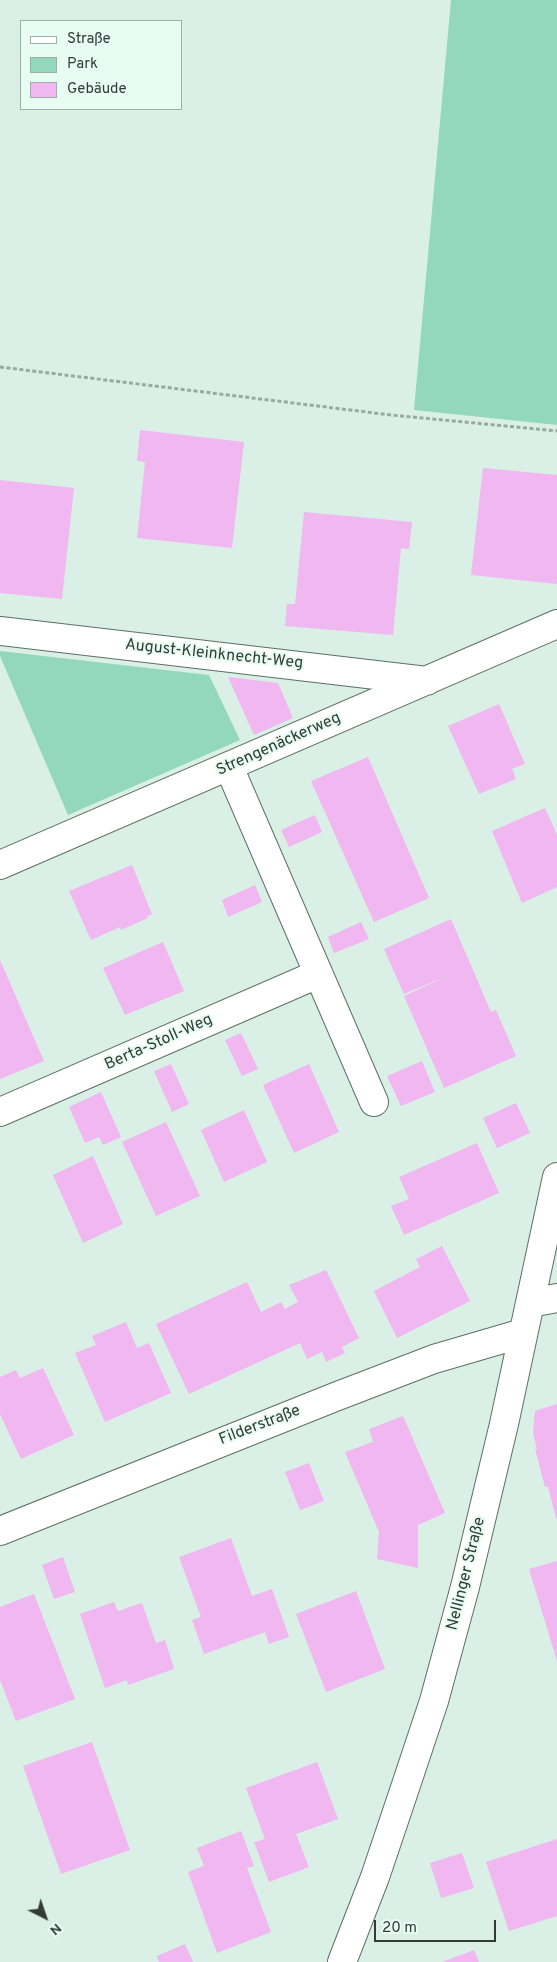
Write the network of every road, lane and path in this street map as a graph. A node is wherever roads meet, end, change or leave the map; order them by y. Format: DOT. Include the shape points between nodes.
graph roads {
  1 [pos="0,367"];
  2 [pos="557,431"];
  3 [pos="557,624"];
  4 [pos="0,631"];
  5 [pos="427,680"];
  6 [pos="229,767"];
  7 [pos="0,865"];
  8 [pos="318,974"];
  9 [pos="374,1102"];
  10 [pos="0,1112"];
  11 [pos="557,1177"];
  12 [pos="557,1298"];
  13 [pos="530,1303"];
  14 [pos="523,1333"];
  15 [pos="0,1531"];
  16 [pos="342,1962"];
  1 -- 2 [label="path" via="390,415"];
  3 -- 5 [label="street, Strengenäckerweg"];
  4 -- 5 [label="street, August-Kleinknecht-Weg"];
  5 -- 6 [label="street, Strengenäckerweg"];
  6 -- 7 [label="street, Strengenäckerweg"];
  6 -- 8 [label="street"];
  8 -- 9 [label="street"];
  8 -- 10 [label="street, Berta-Stoll-Weg"];
  11 -- 13 [label="street, Nellinger Straße"];
  12 -- 13 [label="street"];
  13 -- 14 [label="street, Nellinger Straße"];
  14 -- 15 [label="street, Filderstraße" via="441,1357 353,1390"];
  14 -- 16 [label="street, Nellinger Straße" via="465,1587 434,1701 375,1877"];
}
